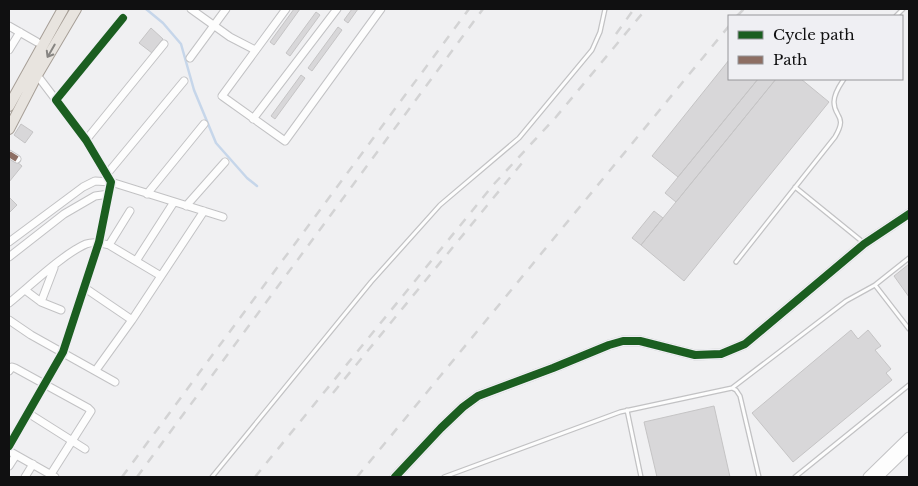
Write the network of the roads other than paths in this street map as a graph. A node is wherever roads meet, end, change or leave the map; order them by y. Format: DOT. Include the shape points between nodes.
graph roads {
  1 [pos="55,9"];
  2 [pos="63,9"];
  3 [pos="76,9"];
  4 [pos="191,9"];
  5 [pos="226,9"];
  6 [pos="286,9"];
  7 [pos="338,9"];
  8 [pos="381,9"];
  9 [pos="605,9"];
  10 [pos="123,18"];
  11 [pos="9,26"];
  12 [pos="214,26"];
  13 [pos="20,32"];
  14 [pos="37,42"];
  15 [pos="164,44"];
  16 [pos="9,50"];
  17 [pos="255,50"];
  18 [pos="190,58"];
  19 [pos="37,75"];
  20 [pos="843,80"];
  21 [pos="184,81"];
  22 [pos="9,91"];
  23 [pos="56,100"];
  24 [pos="9,106"];
  25 [pos="253,119"];
  26 [pos="204,124"];
  27 [pos="9,129"];
  28 [pos="86,140"];
  29 [pos="9,154"];
  30 [pos="17,159"];
  31 [pos="225,162"];
  32 [pos="107,174"];
  33 [pos="795,187"];
  34 [pos="110,188"];
  35 [pos="147,194"];
  36 [pos="172,204"];
  37 [pos="186,206"];
  38 [pos="130,211"];
  39 [pos="203,214"];
  40 [pos="909,214"];
  41 [pos="223,217"];
  42 [pos="9,242"];
  43 [pos="99,242"];
  44 [pos="864,244"];
  45 [pos="109,245"];
  46 [pos="10,253"];
  47 [pos="909,258"];
  48 [pos="136,261"];
  49 [pos="736,262"];
  50 [pos="55,266"];
  51 [pos="161,276"];
  52 [pos="875,285"];
  53 [pos="85,288"];
  54 [pos="25,290"];
  55 [pos="41,302"];
  56 [pos="9,303"];
  57 [pos="61,310"];
  58 [pos="9,320"];
  59 [pos="132,320"];
  60 [pos="909,329"];
  61 [pos="63,352"];
  62 [pos="96,370"];
  63 [pos="9,371"];
  64 [pos="115,382"];
  65 [pos="44,384"];
  66 [pos="909,385"];
  67 [pos="732,388"];
  68 [pos="627,410"];
  69 [pos="28,413"];
  70 [pos="909,437"];
  71 [pos="73,441"];
  72 [pos="9,446"];
  73 [pos="909,448"];
  74 [pos="85,449"];
  75 [pos="12,453"];
  76 [pos="33,464"];
  77 [pos="9,466"];
  78 [pos="53,476"];
  79 [pos="25,477"];
  80 [pos="212,477"];
  81 [pos="395,477"];
  82 [pos="444,477"];
  83 [pos="642,477"];
  84 [pos="759,477"];
  85 [pos="795,477"];
  86 [pos="868,477"];
  87 [pos="878,477"];
  1 -- 14 [label="main road"];
  2 -- 24 [label="main road"];
  3 -- 19 [label="main road, one-way"];
  4 -- 12 [label="street"];
  5 -- 12 [label="street"];
  6 -- 17 [label="street"];
  7 -- 25 [label="street"];
  8 -- 25 [label="street" via="285,141"];
  9 -- 80 [label="lane" via="592,50 519,138 440,205 371,282"];
  10 -- 23 [label="street"];
  11 -- 13 [label="street"];
  12 -- 17 [label="street"];
  12 -- 18 [label="street"];
  13 -- 14 [label="street"];
  13 -- 16 [label="street"];
  14 -- 22 [label="main road"];
  15 -- 28 [label="street"];
  17 -- 25 [label="street" via="222,96"];
  19 -- 23 [label="street"];
  19 -- 27 [label="main road"];
  20 -- 33 [label="lane" via="834,102 841,127"];
  21 -- 32 [label="street"];
  23 -- 28 [label="street"];
  26 -- 35 [label="street"];
  28 -- 32 [label="street"];
  29 -- 30 [label="street"];
  31 -- 37 [label="street"];
  32 -- 34 [label="street"];
  33 -- 44 [label="lane"];
  33 -- 49 [label="lane"];
  34 -- 35 [label="street"];
  34 -- 42 [label="street" via="95,180"];
  34 -- 43 [label="street"];
  34 -- 46 [label="street" via="64,214"];
  35 -- 36 [label="street"];
  36 -- 37 [label="street"];
  36 -- 48 [label="street"];
  37 -- 39 [label="street"];
  38 -- 45 [label="street"];
  39 -- 41 [label="street"];
  39 -- 51 [label="street"];
  40 -- 44 [label="street"];
  43 -- 45 [label="street"];
  43 -- 50 [label="street" via="88,244"];
  43 -- 53 [label="street"];
  44 -- 81 [label="street" via="745,344 721,354 695,355 640,341 609,345 478,396 441,428"];
  45 -- 48 [label="street"];
  47 -- 52 [label="lane"];
  48 -- 51 [label="street"];
  50 -- 54 [label="street"];
  50 -- 55 [label="street"];
  51 -- 59 [label="street"];
  52 -- 60 [label="lane"];
  52 -- 67 [label="lane" via="846,301"];
  53 -- 59 [label="street"];
  53 -- 61 [label="street"];
  54 -- 55 [label="street"];
  54 -- 56 [label="street"];
  55 -- 57 [label="street"];
  58 -- 61 [label="street"];
  59 -- 62 [label="street"];
  61 -- 62 [label="street"];
  61 -- 65 [label="street"];
  62 -- 64 [label="street"];
  63 -- 65 [label="street" via="15,368"];
  65 -- 69 [label="street"];
  65 -- 71 [label="street" via="91,411"];
  66 -- 85 [label="lane"];
  67 -- 68 [label="lane"];
  67 -- 84 [label="lane" via="740,396"];
  68 -- 82 [label="lane"];
  68 -- 83 [label="lane"];
  69 -- 71 [label="street"];
  69 -- 72 [label="street"];
  70 -- 86 [label="street"];
  71 -- 74 [label="street"];
  71 -- 78 [label="street"];
  73 -- 87 [label="street"];
  75 -- 76 [label="street"];
  75 -- 77 [label="street"];
  76 -- 78 [label="street"];
  76 -- 79 [label="street"];
}
